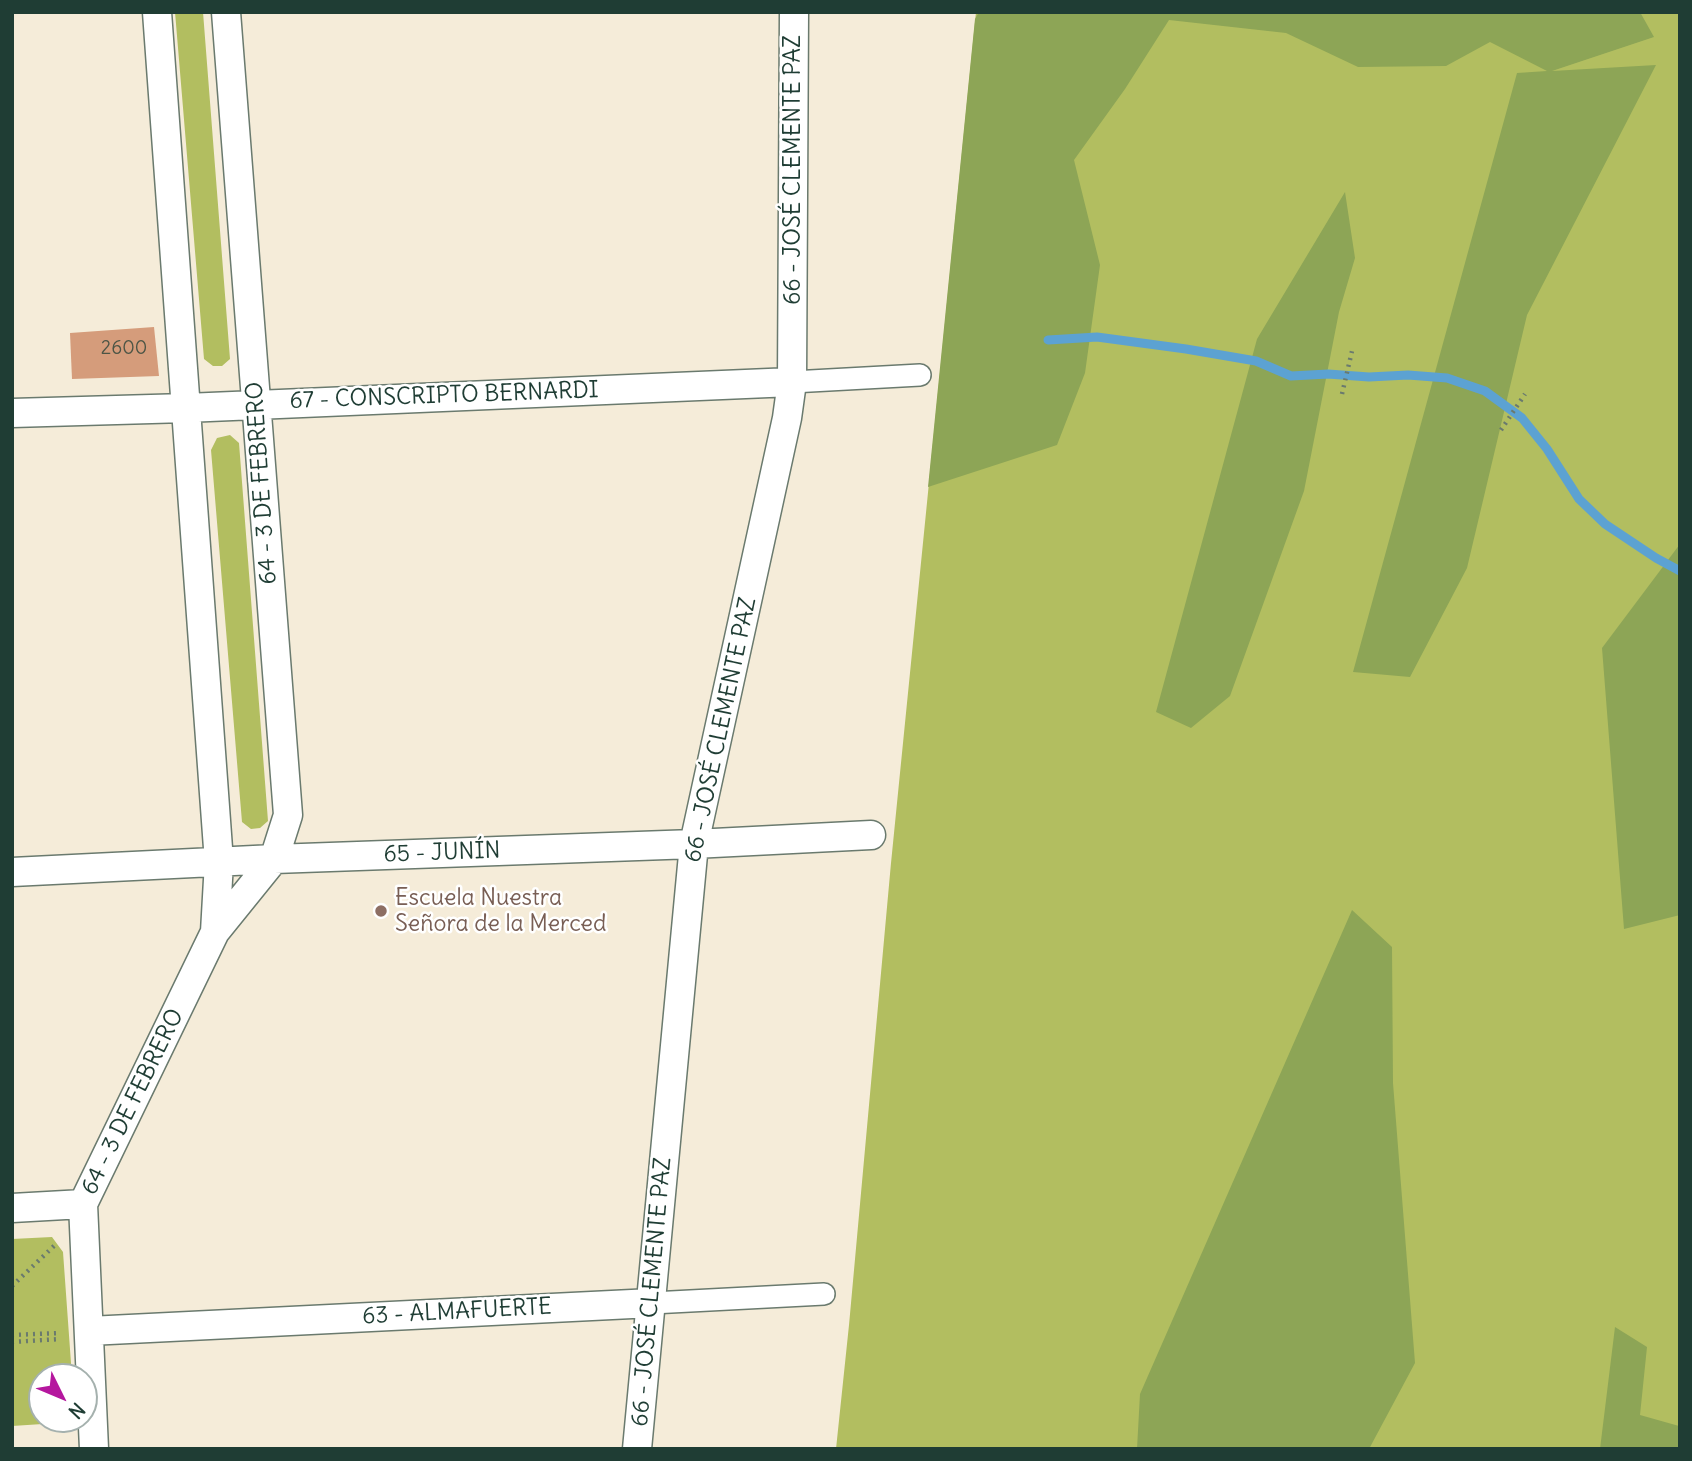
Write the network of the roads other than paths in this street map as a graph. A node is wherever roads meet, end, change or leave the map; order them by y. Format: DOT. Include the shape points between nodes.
graph roads {
  1 [pos="157,12"];
  2 [pos="226,12"];
  3 [pos="794,12"];
  4 [pos="920,375"];
  5 [pos="792,382"];
  6 [pos="256,404"];
  7 [pos="186,408"];
  8 [pos="12,413"];
  9 [pos="871,835"];
  10 [pos="694,844"];
  11 [pos="274,859"];
  12 [pos="219,862"];
  13 [pos="12,872"];
  14 [pos="215,932"];
  15 [pos="12,1208"];
  16 [pos="84,1211"];
  17 [pos="824,1294"];
  18 [pos="652,1303"];
  19 [pos="80,1333"];
  20 [pos="93,1449"];
  21 [pos="637,1449"];
  1 -- 7 [label="street, 64 - 3 DE FEBRERO"];
  2 -- 6 [label="street, 64 - 3 DE FEBRERO"];
  3 -- 5 [label="street, 66 - JOSÉ CLEMENTE PAZ"];
  4 -- 5 [label="street"];
  5 -- 6 [label="street, 67 - CONSCRIPTO BERNARDI"];
  5 -- 10 [label="street, 66 - JOSÉ CLEMENTE PAZ"];
  6 -- 7 [label="street, 67 - CONSCRIPTO BERNARDI"];
  6 -- 11 [label="street, 64 - 3 DE FEBRERO" via="288,815"];
  7 -- 8 [label="street, 67 - CONSCRIPTO BERNARDI"];
  7 -- 12 [label="street, 64 - 3 DE FEBRERO"];
  9 -- 10 [label="street, 65 - JUNÍN"];
  10 -- 11 [label="street, 65 - JUNÍN"];
  10 -- 18 [label="street, 66 - JOSÉ CLEMENTE PAZ"];
  11 -- 12 [label="street, 65 - JUNÍN"];
  11 -- 14 [label="street, 64 - 3 DE FEBRERO"];
  12 -- 13 [label="street, 65 - JUNÍN"];
  12 -- 14 [label="street, 64 - 3 DE FEBRERO"];
  14 -- 16 [label="street, 64 - 3 DE FEBRERO"];
  15 -- 16 [label="street"];
  16 -- 19 [label="street, 64 - 3 DE FEBRERO"];
  17 -- 18 [label="street, 63 - ALMAFUERTE"];
  18 -- 19 [label="street, 63 - ALMAFUERTE"];
  18 -- 21 [label="street, 66 - JOSÉ CLEMENTE PAZ"];
  19 -- 20 [label="street, 64 - 3 DE FEBRERO"];
}
